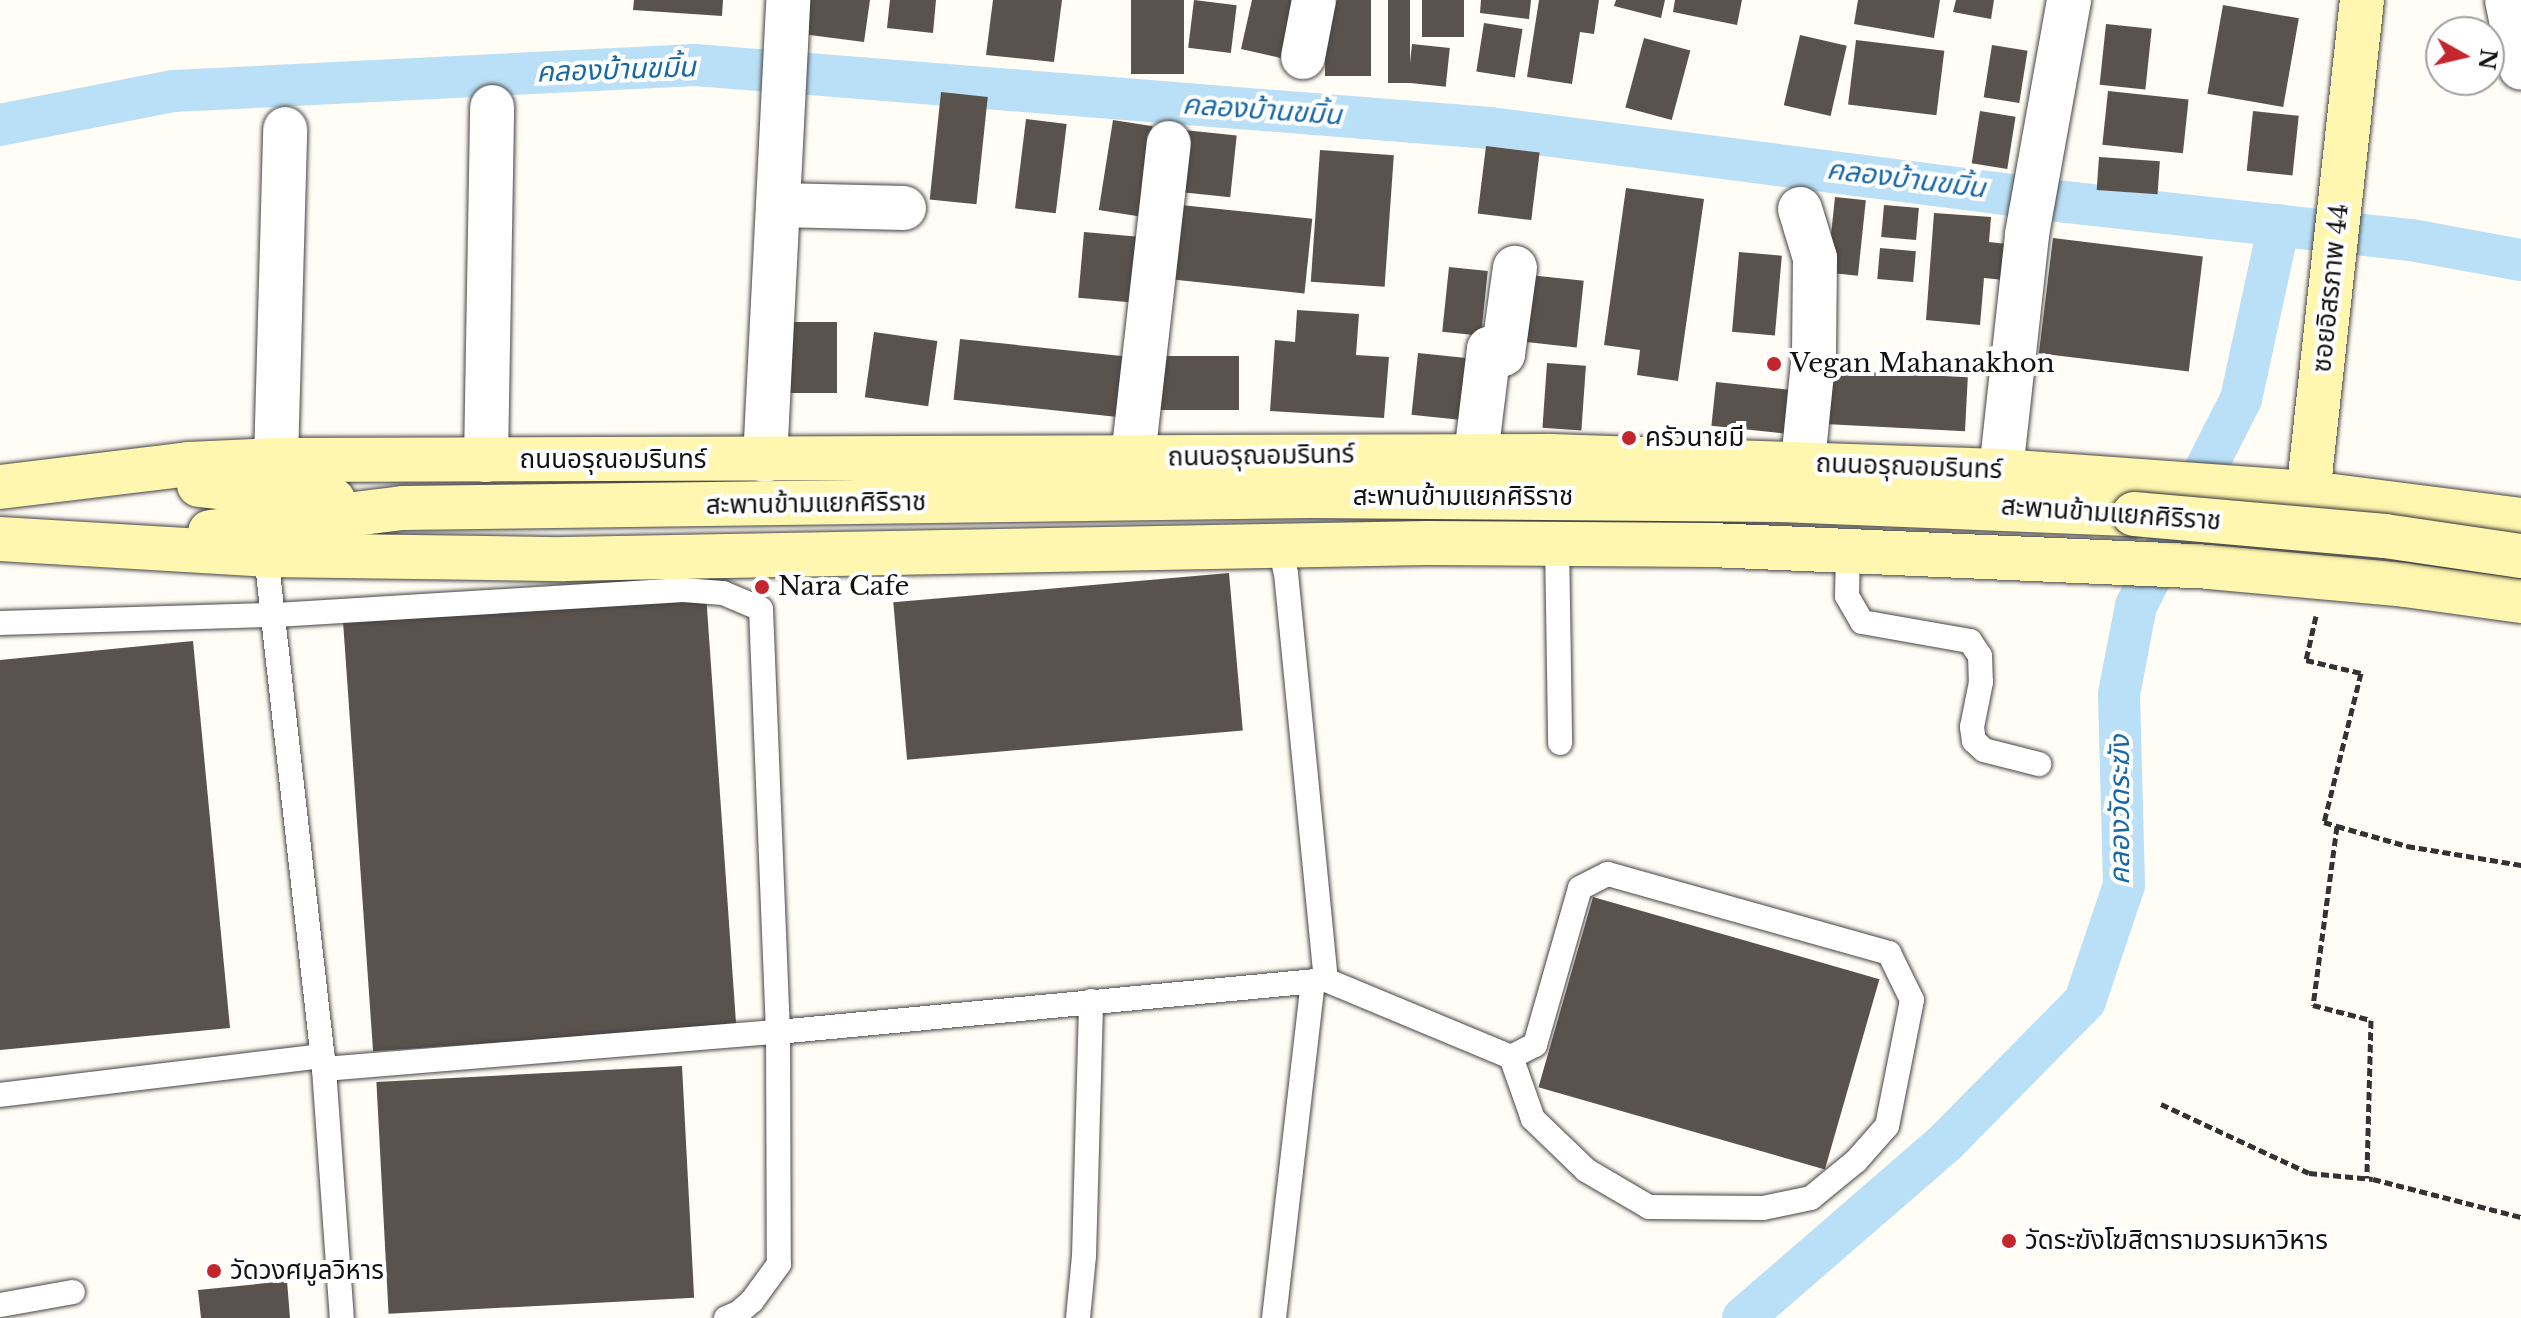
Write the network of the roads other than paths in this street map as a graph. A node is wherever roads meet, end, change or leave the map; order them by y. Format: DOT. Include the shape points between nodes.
graph roads {
  1 [pos="1314,0"];
  2 [pos="2069,0"];
  3 [pos="2362,0"];
  4 [pos="2507,0"];
  5 [pos="787,21"];
  6 [pos="1303,57"];
  7 [pos="2521,68"];
  8 [pos="492,107"];
  9 [pos="285,129"];
  10 [pos="1169,143"];
  11 [pos="779,205"];
  12 [pos="904,208"];
  13 [pos="1800,209"];
  14 [pos="1515,268"];
  15 [pos="1476,455"];
  16 [pos="1133,457"];
  17 [pos="276,460"];
  18 [pos="486,460"];
  19 [pos="765,460"];
  20 [pos="1803,462"];
  21 [pos="2001,471"];
  22 [pos="98,473"];
  23 [pos="0,487"];
  24 [pos="2310,493"];
  25 [pos="403,508"];
  26 [pos="2521,520"];
  27 [pos="0,539"];
  28 [pos="1557,542"];
  29 [pos="97,546"];
  30 [pos="1280,548"];
  31 [pos="1848,549"];
  32 [pos="266,555"];
  33 [pos="2521,556"];
  34 [pos="2310,576"];
  35 [pos="2521,601"];
  36 [pos="276,615"];
  37 [pos="0,623"];
  38 [pos="1560,743"];
  39 [pos="2039,764"];
  40 [pos="1320,981"];
  41 [pos="1091,1001"];
  42 [pos="778,1032"];
  43 [pos="1511,1057"];
  44 [pos="324,1062"];
  45 [pos="0,1095"];
  46 [pos="73,1292"];
  47 [pos="0,1305"];
  48 [pos="342,1318"];
  49 [pos="726,1318"];
  50 [pos="1078,1318"];
  51 [pos="1274,1318"];
  1 -- 6 [label="street"];
  2 -- 21 [label="street" via="2027,234"];
  3 -- 24 [label="main road, ซอยอิสรภาพ 44"];
  4 -- 7 [label="street"];
  5 -- 11 [label="street"];
  8 -- 18 [label="street"];
  9 -- 17 [label="street"];
  10 -- 16 [label="street"];
  11 -- 12 [label="street"];
  11 -- 19 [label="street"];
  13 -- 20 [label="street" via="1815,258 1814,353"];
  14 -- 15 [label="street" via="1503,354 1489,349"];
  15 -- 16 [label="main road, ถนนอรุณอมรินทร์"];
  15 -- 20 [label="main road, ถนนอรุณอมรินทร์"];
  16 -- 19 [label="main road, ถนนอรุณอมรินทร์"];
  17 -- 18 [label="main road, ถนนอรุณอมรินทร์"];
  17 -- 22 [label="main road, ถนนอรุณอมรินทร์"];
  18 -- 19 [label="main road, ถนนอรุณอมรินทร์"];
  20 -- 21 [label="main road, ถนนอรุณอมรินทร์"];
  21 -- 24 [label="main road, ถนนอรุณอมรินทร์"];
  22 -- 23 [label="main road, ถนนอรุณอมรินทร์"];
  22 -- 25 [label="main road, สะพานข้ามแยกศิริราช"];
  24 -- 26 [label="main road, ถนนอรุณอมรินทร์"];
  24 -- 34 [label="main road, ซอยอิสรภาพ 44"];
  25 -- 29 [label="main road, สะพานข้ามแยกศิริราช"];
  25 -- 33 [label="main road, สะพานข้ามแยกศิริราช, bridge" via="1502,497 1998,506 2385,536"];
  27 -- 29 [label="main road"];
  28 -- 30 [label="main road"];
  28 -- 31 [label="main road"];
  28 -- 38 [label="lane"];
  29 -- 32 [label="main road"];
  30 -- 32 [label="main road" via="564,559"];
  30 -- 40 [label="lane"];
  31 -- 34 [label="main road"];
  31 -- 39 [label="lane" via="1847,596 1862,622 1970,641 1980,656 1974,741 1984,750"];
  32 -- 36 [label="lane"];
  34 -- 35 [label="main road"];
  36 -- 37 [label="lane"];
  36 -- 42 [label="lane" via="683,590 723,593 761,609"];
  36 -- 44 [label="lane"];
  40 -- 41 [label="lane"];
  40 -- 43 [label="lane"];
  40 -- 51 [label="lane"];
  41 -- 42 [label="lane"];
  41 -- 50 [label="lane"];
  42 -- 44 [label="lane"];
  42 -- 49 [label="lane" via="779,1264 752,1301"];
  43 -- 43 [label="lane" via="1533,1119 1598,1178 1649,1207 1763,1208 1811,1198 1856,1161 1887,1126 1912,1000 1889,953 1608,874 1580,888 1535,1045"];
  44 -- 45 [label="lane"];
  44 -- 48 [label="lane"];
  46 -- 47 [label="lane"];
}
